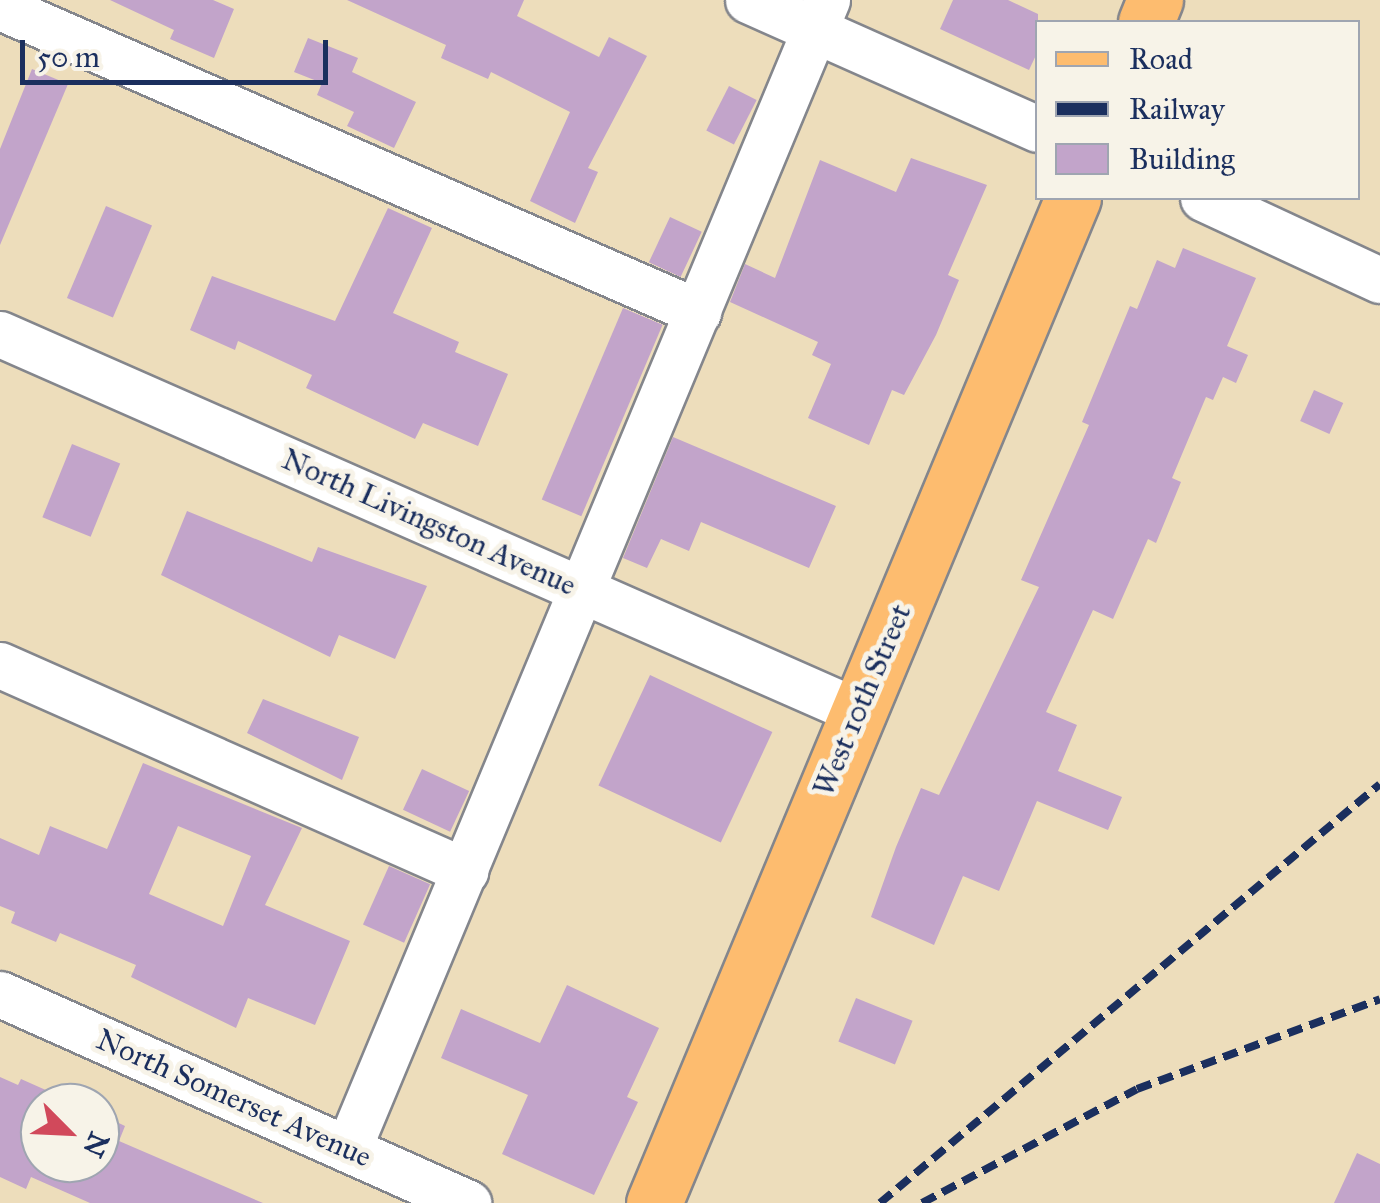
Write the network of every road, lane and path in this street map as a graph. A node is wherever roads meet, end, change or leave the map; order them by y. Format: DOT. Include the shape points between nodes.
graph roads {
  1 [pos="748,0"];
  2 [pos="0,7"];
  3 [pos="821,15"];
  4 [pos="1035,127"];
  5 [pos="1072,200"];
  6 [pos="1207,200"];
  7 [pos="1380,280"];
  8 [pos="698,312"];
  9 [pos="0,334"];
  10 [pos="583,590"];
  11 [pos="0,665"];
  12 [pos="857,711"];
  13 [pos="465,870"];
  14 [pos="0,994"];
  15 [pos="348,1149"];
  16 [pos="468,1203"];
  17 [pos="654,1203"];
  1 -- 3 [label="street"];
  2 -- 8 [label="street"];
  3 -- 4 [label="street"];
  3 -- 8 [label="street"];
  5 -- 12 [label="main road, West 10th Street"];
  6 -- 7 [label="street"];
  8 -- 10 [label="street"];
  9 -- 10 [label="street, North Livingston Avenue"];
  10 -- 12 [label="street, North Livingston Avenue"];
  10 -- 13 [label="street"];
  11 -- 13 [label="street"];
  12 -- 17 [label="main road, West 10th Street"];
  13 -- 15 [label="street"];
  14 -- 15 [label="street, North Somerset Avenue"];
  15 -- 16 [label="street, North Somerset Avenue"];
}
